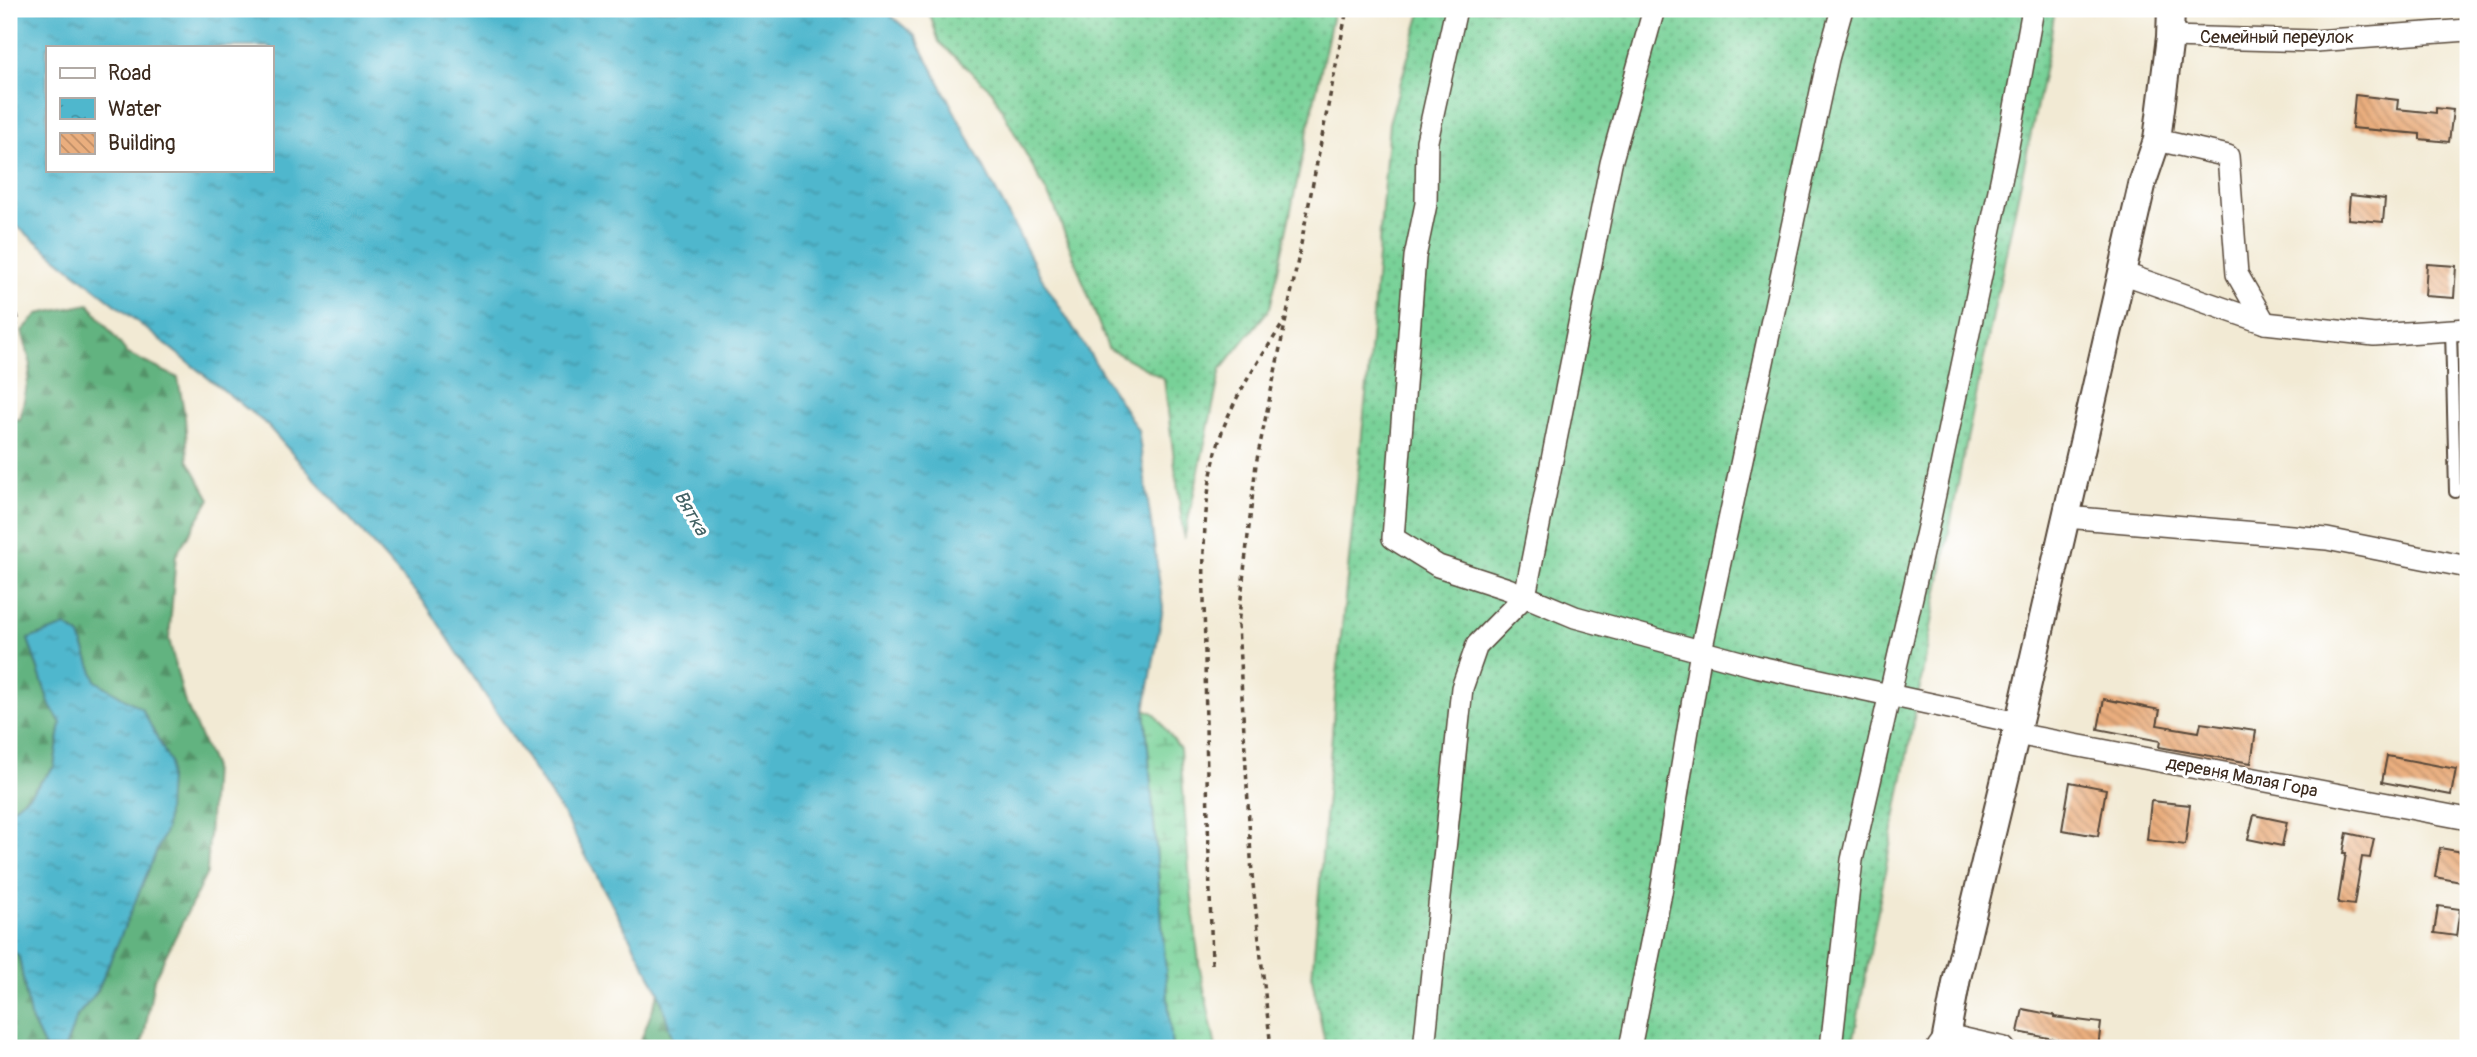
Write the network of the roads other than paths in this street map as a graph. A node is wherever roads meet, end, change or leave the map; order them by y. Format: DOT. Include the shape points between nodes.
graph roads {
  1 [pos="1456,9"];
  2 [pos="1654,9"];
  3 [pos="1842,9"];
  4 [pos="2033,9"];
  5 [pos="2171,9"];
  6 [pos="2468,30"];
  7 [pos="2170,37"];
  8 [pos="2157,140"];
  9 [pos="2122,273"];
  10 [pos="2265,323"];
  11 [pos="2459,330"];
  12 [pos="2455,492"];
  13 [pos="2066,517"];
  14 [pos="2468,567"];
  15 [pos="1524,596"];
  16 [pos="1700,650"];
  17 [pos="1891,695"];
  18 [pos="2017,729"];
  19 [pos="2468,819"];
  20 [pos="1943,1044"];
  21 [pos="1424,1048"];
  22 [pos="1630,1048"];
  23 [pos="1831,1048"];
  24 [pos="2004,1048"];
  1 -- 15 [label="street, деревня Малая Гора" via="1427,141 1426,204 1415,257 1393,538 1438,566"];
  2 -- 15 [label="street" via="1611,163"];
  3 -- 16 [label="street"];
  4 -- 17 [label="street" via="2006,157"];
  5 -- 7 [label="street"];
  6 -- 7 [label="street, Семейный переулок" via="2315,41"];
  7 -- 8 [label="street"];
  8 -- 9 [label="street"];
  8 -- 10 [label="street" via="2228,156 2237,274"];
  9 -- 10 [label="street"];
  9 -- 13 [label="street"];
  10 -- 11 [label="street" via="2374,335"];
  11 -- 12 [label="lane"];
  13 -- 14 [label="street" via="2327,539"];
  13 -- 18 [label="street"];
  15 -- 16 [label="street, деревня Малая Гора" via="1575,617"];
  15 -- 21 [label="street" via="1477,645 1462,688"];
  16 -- 17 [label="street, деревня Малая Гора"];
  16 -- 22 [label="street" via="1661,893"];
  17 -- 18 [label="street, деревня Малая Гора"];
  17 -- 23 [label="street" via="1852,860"];
  18 -- 19 [label="street, деревня Малая Гора"];
  18 -- 20 [label="street"];
  20 -- 24 [label="street"];
}
